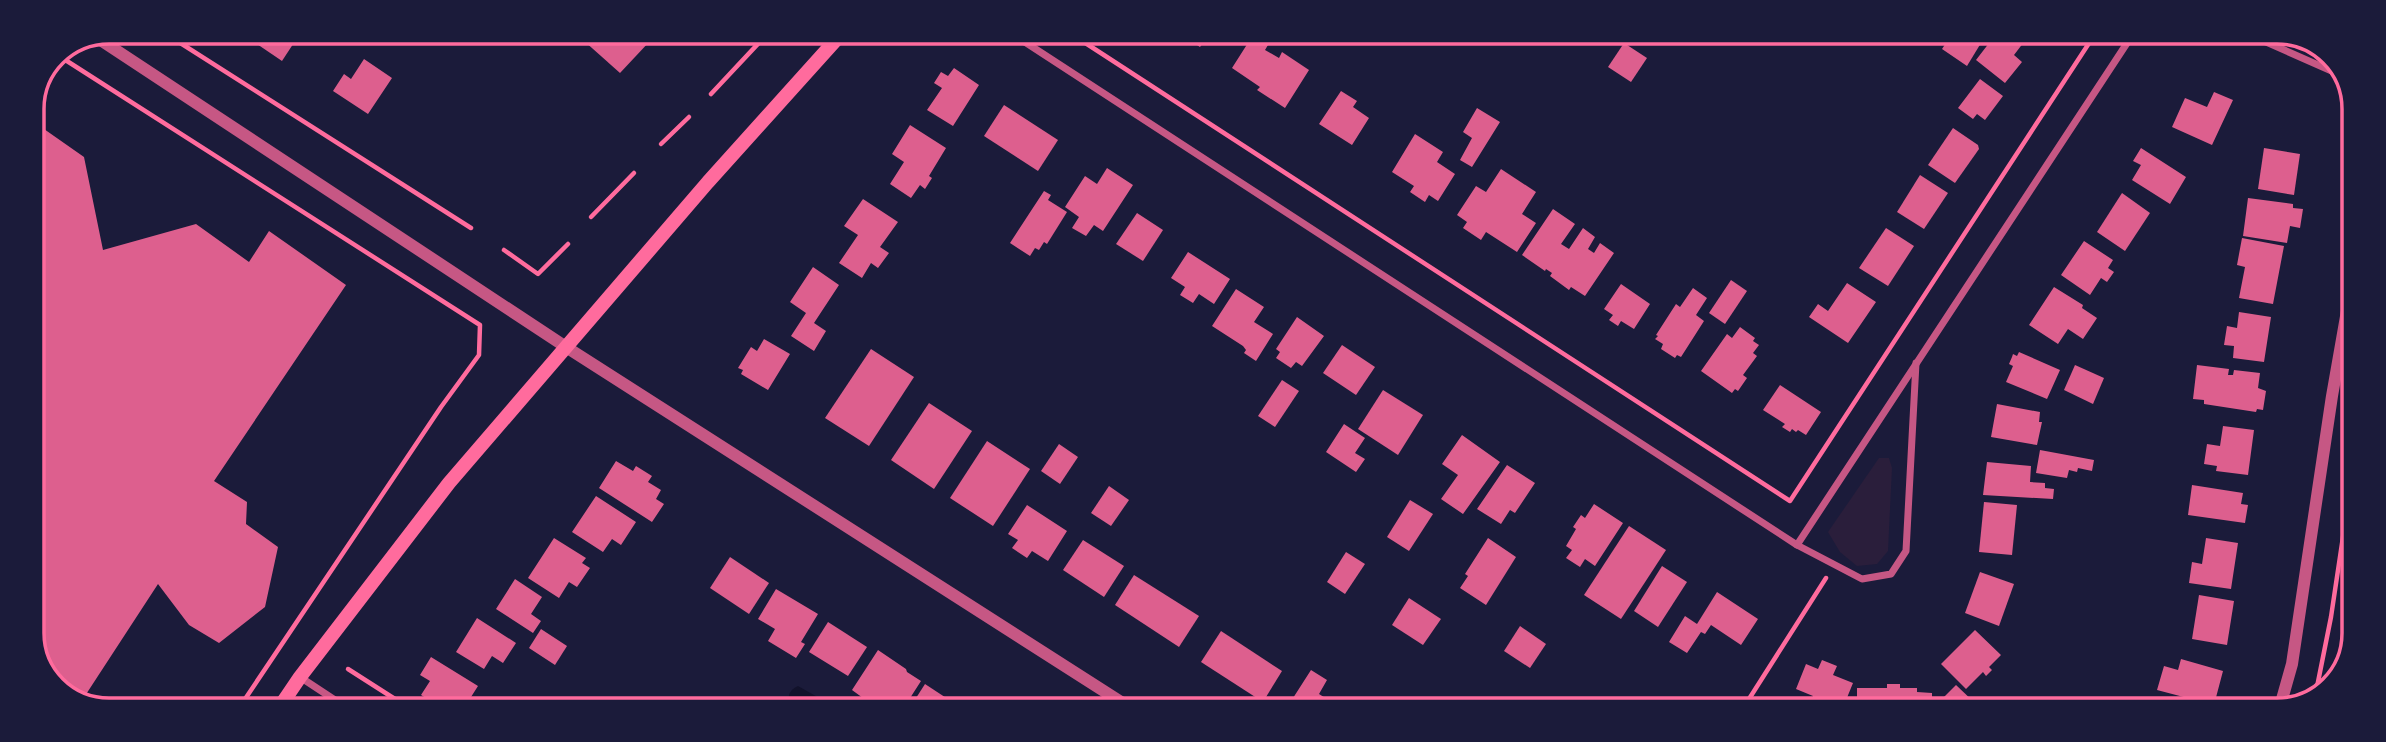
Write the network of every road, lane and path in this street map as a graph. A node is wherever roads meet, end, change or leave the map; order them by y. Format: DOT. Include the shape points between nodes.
graph roads {
  1 [pos="107,44"];
  2 [pos="182,44"];
  3 [pos="758,44"];
  4 [pos="832,44"];
  5 [pos="1028,44"];
  6 [pos="1087,44"];
  7 [pos="2088,44"];
  8 [pos="2126,44"];
  9 [pos="2271,44"];
  10 [pos="66,60"];
  11 [pos="2329,70"];
  12 [pos="712,94"];
  13 [pos="689,117"];
  14 [pos="661,144"];
  15 [pos="634,173"];
  16 [pos="591,216"];
  17 [pos="471,228"];
  18 [pos="568,244"];
  19 [pos="504,250"];
  20 [pos="2342,340"];
  21 [pos="566,347"];
  22 [pos="1916,363"];
  23 [pos="2342,544"];
  24 [pos="1797,545"];
  25 [pos="1835,565"];
  26 [pos="348,669"];
  27 [pos="300,677"];
  28 [pos="2318,684"];
  29 [pos="246,698"];
  30 [pos="286,698"];
  31 [pos="332,698"];
  32 [pos="393,698"];
  33 [pos="1115,698"];
  34 [pos="1750,698"];
  35 [pos="2283,698"];
  1 -- 21 [label="street"];
  2 -- 17 [label="path"];
  3 -- 12 [label="path"];
  4 -- 21 [label="main road"];
  5 -- 24 [label="street"];
  6 -- 7 [label="path" via="1790,501"];
  8 -- 22 [label="street"];
  9 -- 11 [label="street"];
  10 -- 29 [label="path" via="480,325 479,355"];
  13 -- 14 [label="path"];
  15 -- 16 [label="path"];
  18 -- 19 [label="path" via="538,274"];
  20 -- 35 [label="street" via="2292,664"];
  21 -- 27 [label="main road" via="449,483"];
  21 -- 33 [label="street"];
  22 -- 24 [label="street"];
  22 -- 25 [label="street" via="1906,551 1891,574 1862,579"];
  23 -- 28 [label="path"];
  24 -- 25 [label="street"];
  25 -- 34 [label="path"];
  26 -- 32 [label="path"];
  27 -- 30 [label="main road"];
  27 -- 31 [label="street"];
}
